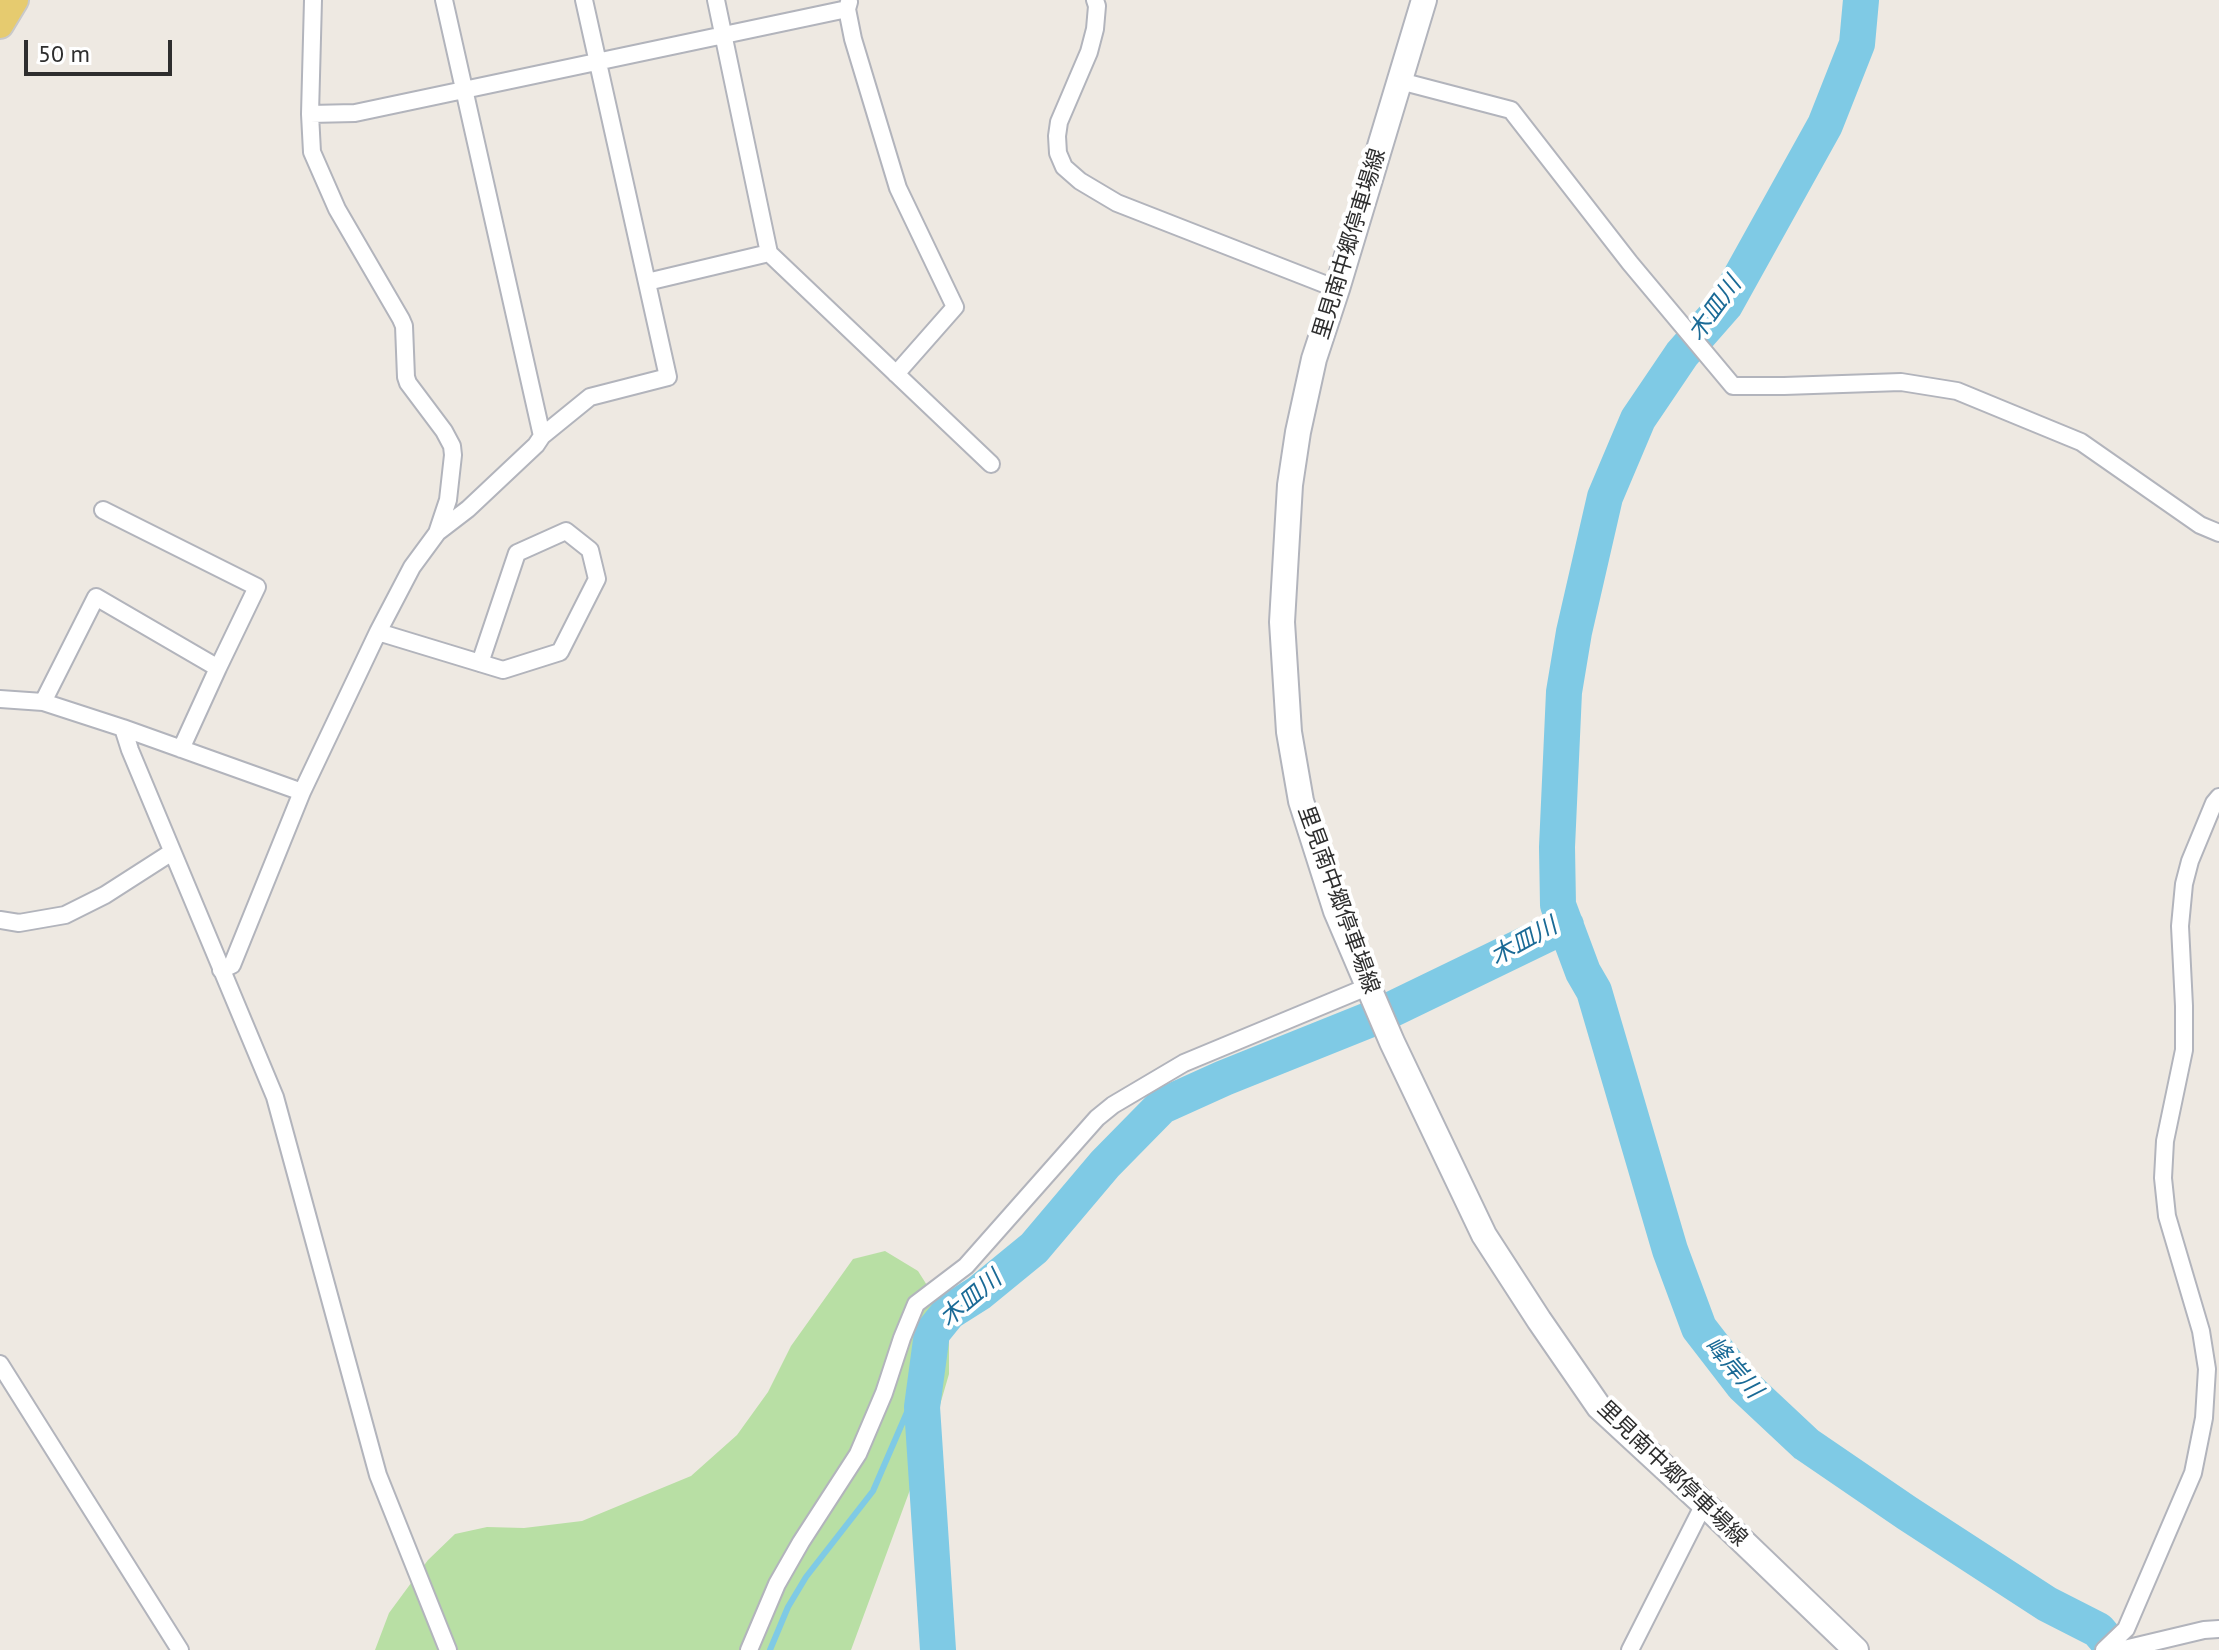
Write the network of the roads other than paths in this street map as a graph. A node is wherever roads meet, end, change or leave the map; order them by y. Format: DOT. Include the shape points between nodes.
graph roads {
  1 [pos="15,0"];
  2 [pos="313,0"];
  3 [pos="444,0"];
  4 [pos="584,0"];
  5 [pos="716,0"];
  6 [pos="1095,0"];
  7 [pos="1424,0"];
  8 [pos="848,4"];
  9 [pos="0,25"];
  10 [pos="723,35"];
  11 [pos="597,61"];
  12 [pos="1400,81"];
  13 [pos="464,90"];
  14 [pos="310,114"];
  15 [pos="769,253"];
  16 [pos="647,282"];
  17 [pos="1337,289"];
  18 [pos="896,374"];
  19 [pos="542,436"];
  20 [pos="991,464"];
  21 [pos="103,510"];
  22 [pos="437,533"];
  23 [pos="2219,533"];
  24 [pos="378,632"];
  25 [pos="480,663"];
  26 [pos="218,668"];
  27 [pos="0,699"];
  28 [pos="43,702"];
  29 [pos="123,728"];
  30 [pos="181,749"];
  31 [pos="302,792"];
  32 [pos="2219,797"];
  33 [pos="172,852"];
  34 [pos="0,920"];
  35 [pos="221,970"];
  36 [pos="1369,990"];
  37 [pos="2202,1341"];
  38 [pos="2219,1347"];
  39 [pos="0,1364"];
  40 [pos="1704,1504"];
  41 [pos="2219,1629"];
  42 [pos="180,1650"];
  43 [pos="448,1650"];
  44 [pos="749,1650"];
  45 [pos="1630,1650"];
  46 [pos="1856,1650"];
  47 [pos="2104,1650"];
  48 [pos="2120,1650"];
  1 -- 9 [label="main road"];
  2 -- 14 [label="street"];
  3 -- 13 [label="street"];
  4 -- 11 [label="street"];
  5 -- 10 [label="street"];
  6 -- 17 [label="street" via="1089,52 1059,122 1058,153 1064,167 1117,203"];
  7 -- 12 [label="main road, 里見南中郷停車場線"];
  8 -- 10 [label="street"];
  8 -- 18 [label="street" via="853,39 898,188 955,307"];
  10 -- 11 [label="street"];
  10 -- 15 [label="street"];
  11 -- 13 [label="street"];
  11 -- 16 [label="street"];
  12 -- 17 [label="main road, 里見南中郷停車場線"];
  12 -- 23 [label="street" via="1511,110 1733,386 1901,382 1957,391 2081,442"];
  13 -- 14 [label="street" via="355,113"];
  13 -- 19 [label="street"];
  14 -- 22 [label="street" via="317,166 404,326 408,383 452,446 448,500"];
  15 -- 16 [label="street"];
  15 -- 18 [label="street"];
  16 -- 19 [label="street" via="668,377 590,397"];
  17 -- 36 [label="main road, 里見南中郷停車場線" via="1314,359 1290,485 1283,669 1301,801 1336,911"];
  18 -- 20 [label="street"];
  19 -- 22 [label="street"];
  21 -- 26 [label="street" via="257,587"];
  22 -- 24 [label="street" via="412,567"];
  24 -- 25 [label="street"];
  24 -- 31 [label="street"];
  25 -- 25 [label="street" via="503,670 560,652 597,579 590,550 566,531 517,553"];
  26 -- 28 [label="street" via="96,597"];
  26 -- 30 [label="street"];
  27 -- 28 [label="street"];
  28 -- 29 [label="street"];
  29 -- 30 [label="street"];
  29 -- 33 [label="street"];
  30 -- 31 [label="street"];
  31 -- 35 [label="street" via="232,965"];
  32 -- 37 [label="street" via="2184,884 2184,1050 2165,1141 2163,1178 2167,1216"];
  33 -- 34 [label="street" via="65,915 19,923"];
  33 -- 35 [label="street"];
  35 -- 43 [label="street" via="275,1097 378,1475"];
  36 -- 40 [label="main road, 里見南中郷停車場線" via="1484,1235 1539,1320 1599,1407"];
  36 -- 44 [label="street" via="1184,1063 1113,1105 966,1266 916,1304 858,1454 777,1584"];
  37 -- 38 [label="street"];
  37 -- 47 [label="street" via="2207,1369 2204,1418 2193,1473 2126,1629"];
  39 -- 42 [label="street"];
  40 -- 45 [label="street"];
  40 -- 46 [label="main road, 里見南中郷停車場線"];
  41 -- 48 [label="street"];
}
